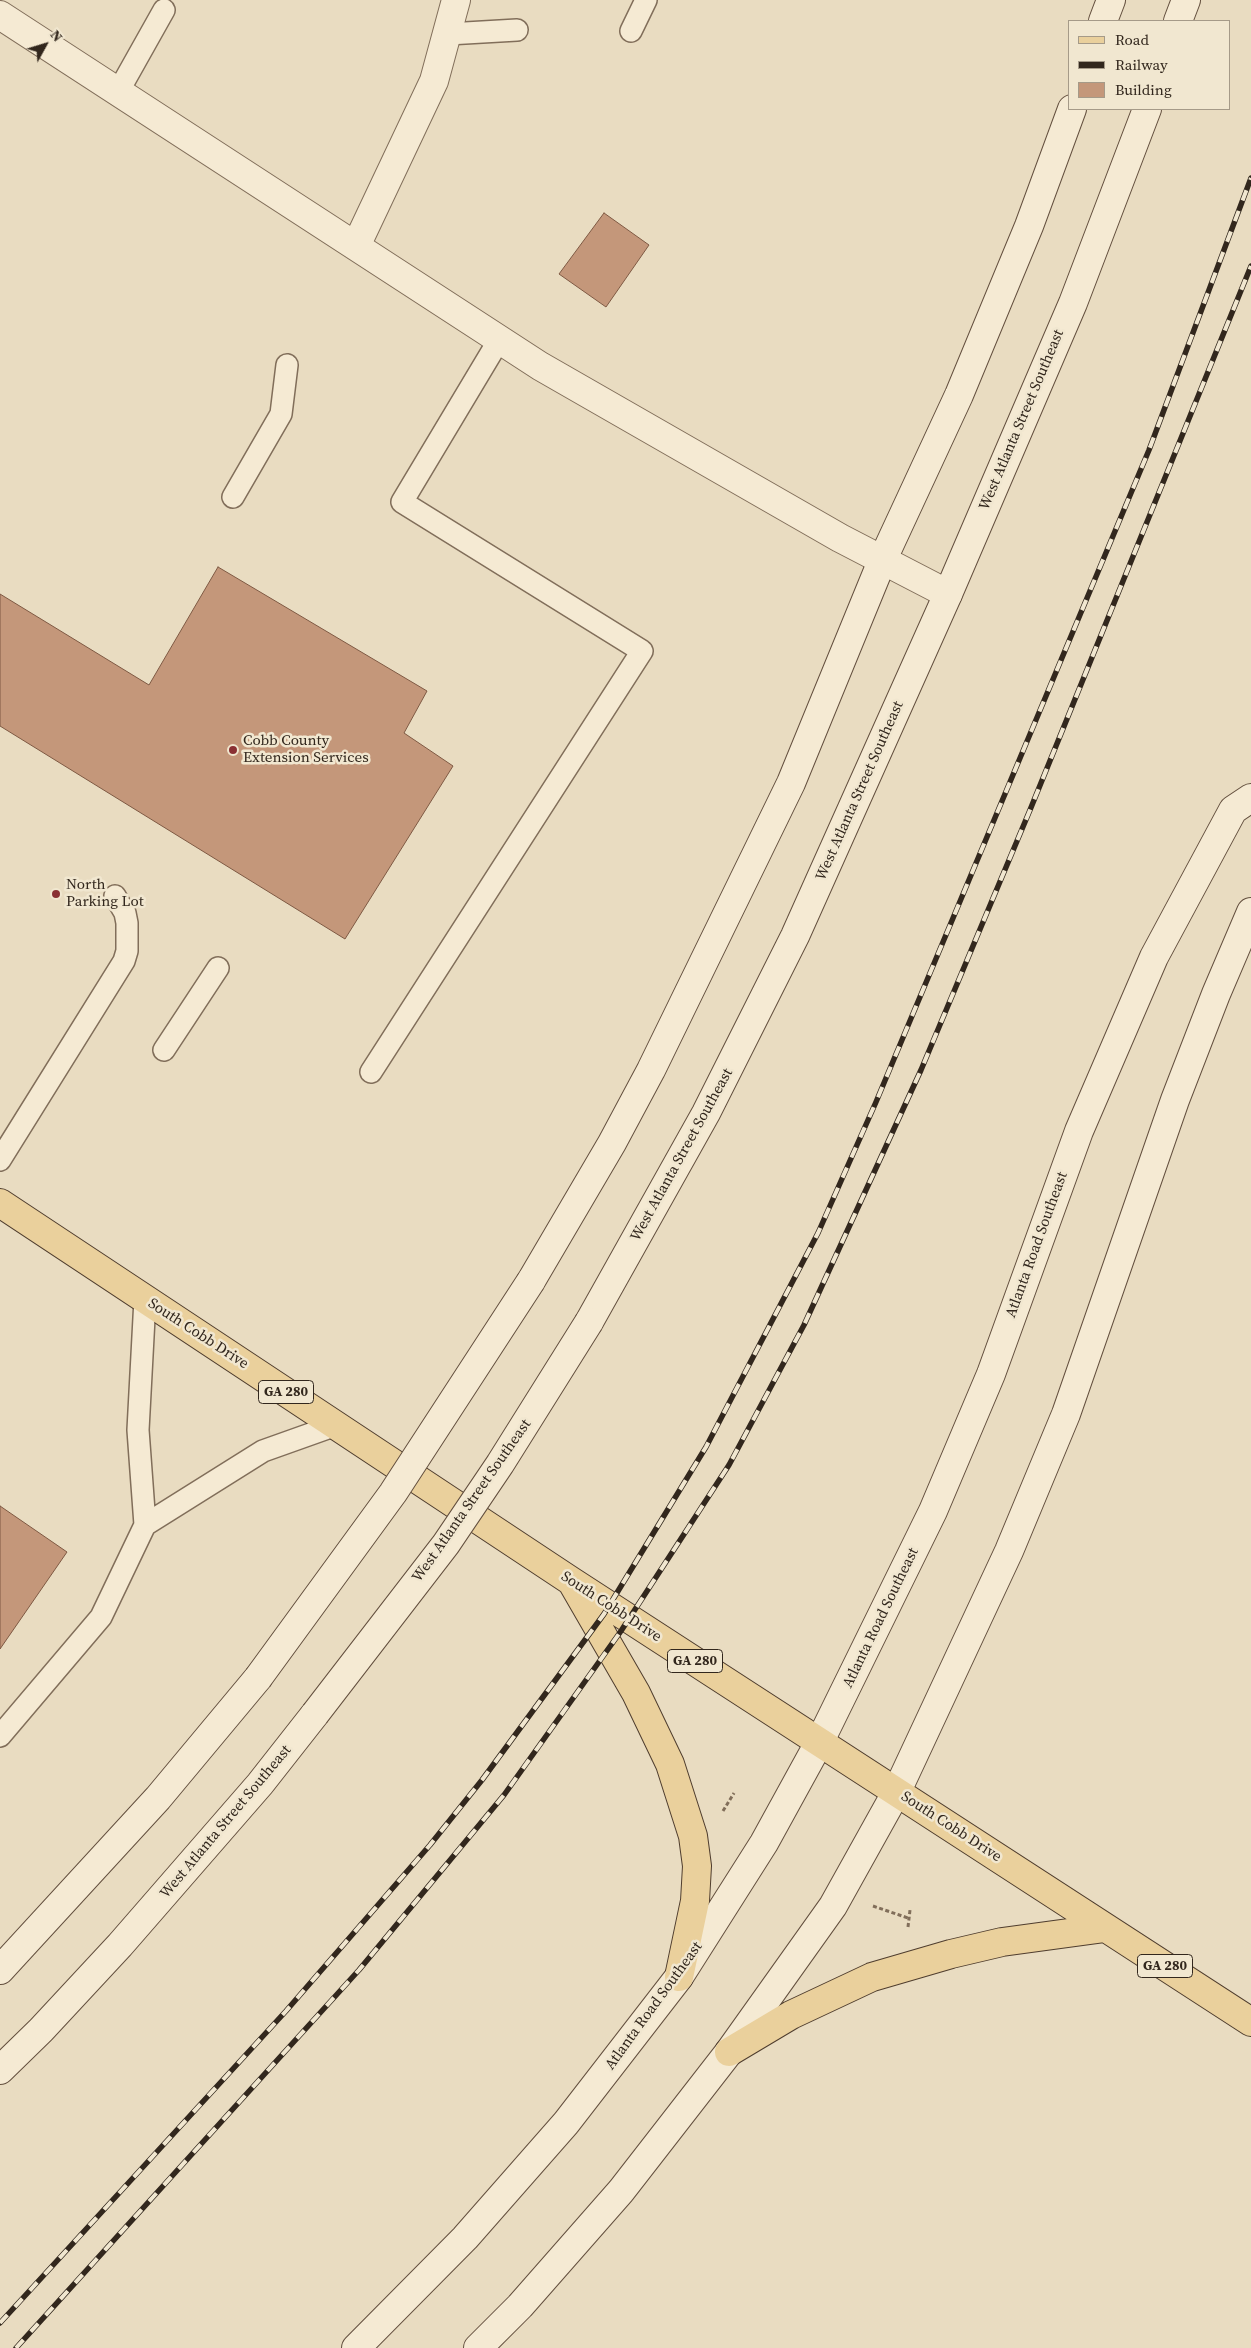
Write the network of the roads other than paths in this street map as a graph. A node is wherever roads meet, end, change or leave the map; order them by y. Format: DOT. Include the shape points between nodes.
graph roads {
  1 [pos="456,0"];
  2 [pos="646,0"];
  3 [pos="1111,0"];
  4 [pos="1186,0"];
  5 [pos="164,10"];
  6 [pos="0,15"];
  7 [pos="1103,20"];
  8 [pos="1178,20"];
  9 [pos="517,30"];
  10 [pos="631,31"];
  11 [pos="448,34"];
  12 [pos="118,92"];
  13 [pos="1072,110"];
  14 [pos="1147,110"];
  15 [pos="356,246"];
  16 [pos="499,340"];
  17 [pos="287,365"];
  18 [pos="233,497"];
  19 [pos="882,562"];
  20 [pos="948,594"];
  21 [pos="1251,798"];
  22 [pos="115,896"];
  23 [pos="1251,912"];
  24 [pos="218,968"];
  25 [pos="164,1050"];
  26 [pos="370,1072"];
  27 [pos="0,1160"];
  28 [pos="0,1203"];
  29 [pos="145,1299"];
  30 [pos="336,1425"];
  31 [pos="145,1525"];
  32 [pos="571,1581"];
  33 [pos="0,1736"];
  34 [pos="820,1741"];
  35 [pos="897,1791"];
  36 [pos="1105,1928"];
  37 [pos="0,1970"];
  38 [pos="679,1977"];
  39 [pos="1238,2007"];
  40 [pos="1251,2022"];
  41 [pos="729,2052"];
  42 [pos="0,2070"];
  43 [pos="356,2348"];
  44 [pos="478,2348"];
  1 -- 11 [label="street"];
  2 -- 10 [label="lane"];
  3 -- 7 [label="street"];
  4 -- 8 [label="street"];
  5 -- 12 [label="lane"];
  6 -- 12 [label="street"];
  9 -- 11 [label="lane"];
  11 -- 15 [label="street" via="434,81"];
  12 -- 15 [label="street"];
  13 -- 19 [label="street" via="1030,226 959,396"];
  14 -- 20 [label="street, West Atlanta Street Southeast" via="1073,302"];
  15 -- 16 [label="street"];
  16 -- 19 [label="street"];
  16 -- 26 [label="lane" via="402,502 642,651"];
  17 -- 18 [label="lane" via="281,414"];
  19 -- 20 [label="street"];
  19 -- 37 [label="street, bridge" via="791,783 693,988 612,1143 531,1281 393,1493 258,1678 158,1798"];
  20 -- 42 [label="street, West Atlanta Street Southeast, bridge" via="759,1011 702,1121 588,1322 505,1457 446,1544 254,1791 120,1945"];
  21 -- 34 [label="street, Atlanta Road Southeast" via="1233,810 1154,957 1078,1131 991,1374 933,1511"];
  22 -- 27 [label="lane" via="124,913 128,933 127,951 120,969"];
  23 -- 35 [label="street" via="1175,1100 1066,1414 1009,1551"];
  24 -- 25 [label="lane"];
  28 -- 29 [label="main road, South Cobb Drive / GA 280"];
  29 -- 30 [label="main road, South Cobb Drive / GA 280"];
  29 -- 31 [label="lane" via="138,1430"];
  30 -- 31 [label="lane" via="263,1451"];
  30 -- 32 [label="main road, South Cobb Drive / GA 280"];
  31 -- 33 [label="lane" via="101,1618"];
  32 -- 34 [label="main road, South Cobb Drive / GA 280"];
  32 -- 38 [label="main road" via="636,1693 662,1746 694,1836 696,1901"];
  34 -- 35 [label="main road, South Cobb Drive / GA 280"];
  34 -- 38 [label="street, Atlanta Road Southeast" via="764,1843"];
  35 -- 36 [label="main road, South Cobb Drive / GA 280"];
  35 -- 41 [label="street" via="833,1906"];
  36 -- 39 [label="main road, South Cobb Drive / GA 280"];
  36 -- 41 [label="main road" via="1002,1942 872,1977 791,2015"];
  38 -- 43 [label="street, Atlanta Road Southeast" via="560,2130 465,2238"];
  39 -- 40 [label="main road, South Cobb Drive / GA 280"];
  41 -- 44 [label="street" via="621,2191 520,2306"];
}
